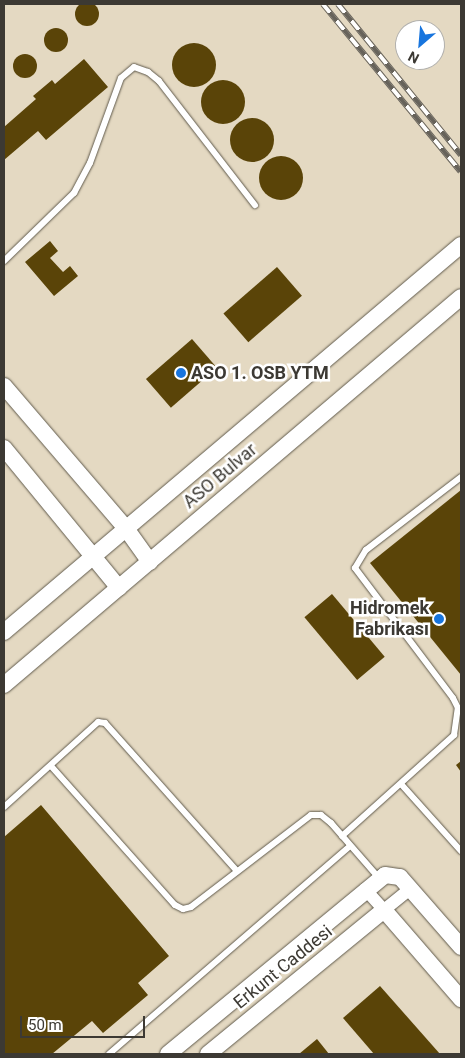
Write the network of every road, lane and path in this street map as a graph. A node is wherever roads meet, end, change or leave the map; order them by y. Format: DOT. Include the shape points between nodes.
graph roads {
  1 [pos="255,205"];
  2 [pos="455,250"];
  3 [pos="4,261"];
  4 [pos="461,297"];
  5 [pos="4,386"];
  6 [pos="4,448"];
  7 [pos="461,477"];
  8 [pos="125,527"];
  9 [pos="93,554"];
  10 [pos="150,562"];
  11 [pos="119,588"];
  12 [pos="4,632"];
  13 [pos="4,685"];
  14 [pos="51,766"];
  15 [pos="401,784"];
  16 [pos="4,807"];
  17 [pos="342,836"];
  18 [pos="350,846"];
  19 [pos="461,851"];
  20 [pos="236,870"];
  21 [pos="378,878"];
  22 [pos="365,889"];
  23 [pos="410,889"];
  24 [pos="384,910"];
  25 [pos="461,947"];
  26 [pos="461,999"];
  27 [pos="109,1054"];
  28 [pos="168,1054"];
  29 [pos="208,1054"];
  1 -- 3 [label="lane" via="159,81 134,67 121,78 90,163 74,193"];
  2 -- 8 [label="street, ASO Bulvar"];
  4 -- 10 [label="street, ASO Bulvar"];
  5 -- 8 [label="street"];
  6 -- 9 [label="street"];
  7 -- 15 [label="lane" via="366,550 355,568 444,683 458,708 454,735 449,743"];
  8 -- 9 [label="street, ASO Bulvar"];
  8 -- 10 [label="street"];
  9 -- 11 [label="street"];
  9 -- 12 [label="street, ASO Bulvar"];
  10 -- 11 [label="street, ASO Bulvar"];
  11 -- 13 [label="street, ASO Bulvar"];
  14 -- 16 [label="lane"];
  14 -- 20 [label="lane" via="175,905 183,909 190,907"];
  14 -- 20 [label="lane" via="98,722 105,723"];
  15 -- 17 [label="lane"];
  15 -- 19 [label="lane"];
  17 -- 18 [label="lane"];
  17 -- 20 [label="lane" via="321,816 312,814"];
  18 -- 21 [label="lane"];
  18 -- 27 [label="lane"];
  21 -- 22 [label="street"];
  21 -- 23 [label="street" via="385,875 400,877"];
  22 -- 24 [label="street"];
  22 -- 28 [label="street"];
  23 -- 24 [label="street"];
  23 -- 25 [label="street"];
  24 -- 26 [label="street"];
  24 -- 29 [label="street, Erkunt Caddesi"];
}
